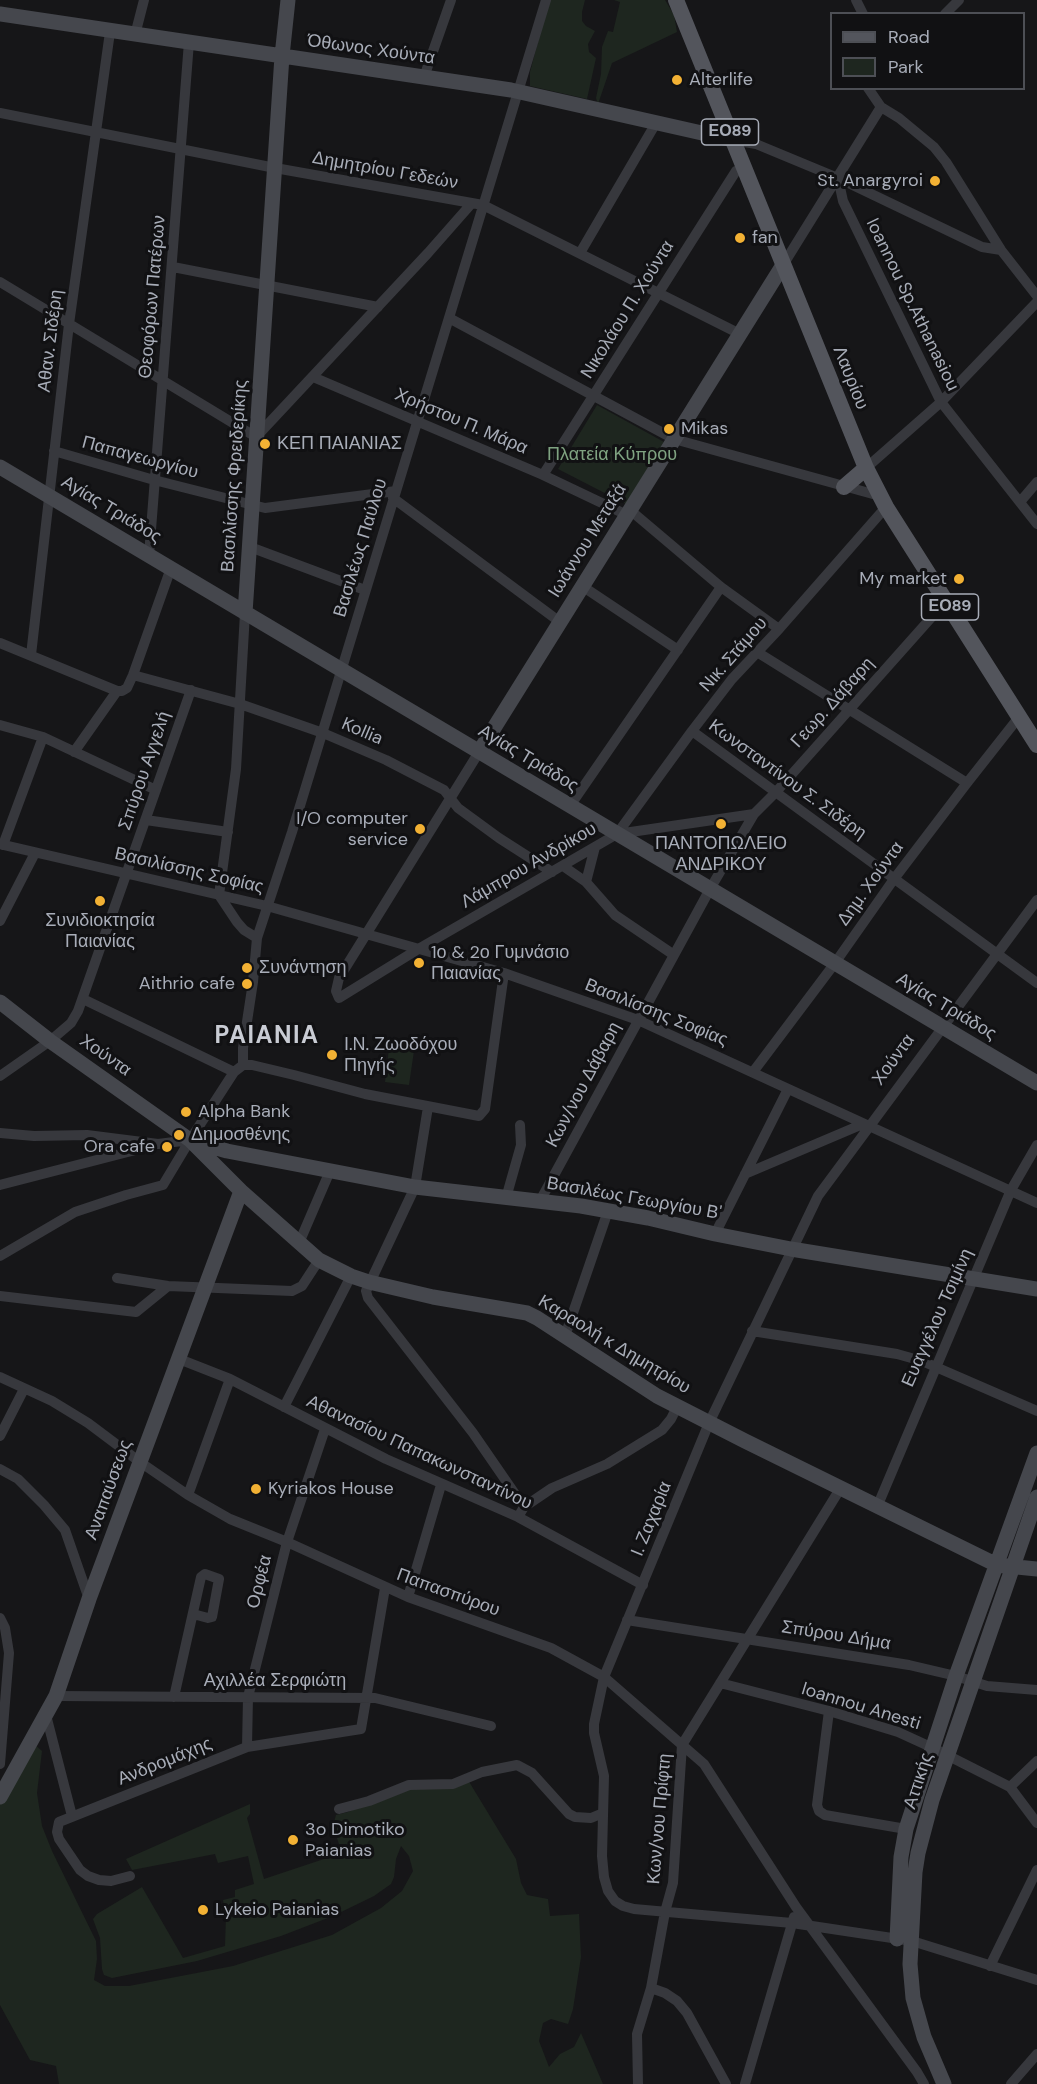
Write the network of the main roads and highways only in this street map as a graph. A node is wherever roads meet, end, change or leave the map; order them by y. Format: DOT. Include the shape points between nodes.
graph roads {
  1 [pos="676,0"];
  2 [pos="866,468"];
  3 [pos="844,487"];
  4 [pos="1037,745"];
  1 -- 2 [label="main road, Λαυρίου / ΕΟ89"];
  2 -- 3 [label="main road"];
  2 -- 4 [label="main road, Λαυρίου / ΕΟ89" via="883,502"];
}
